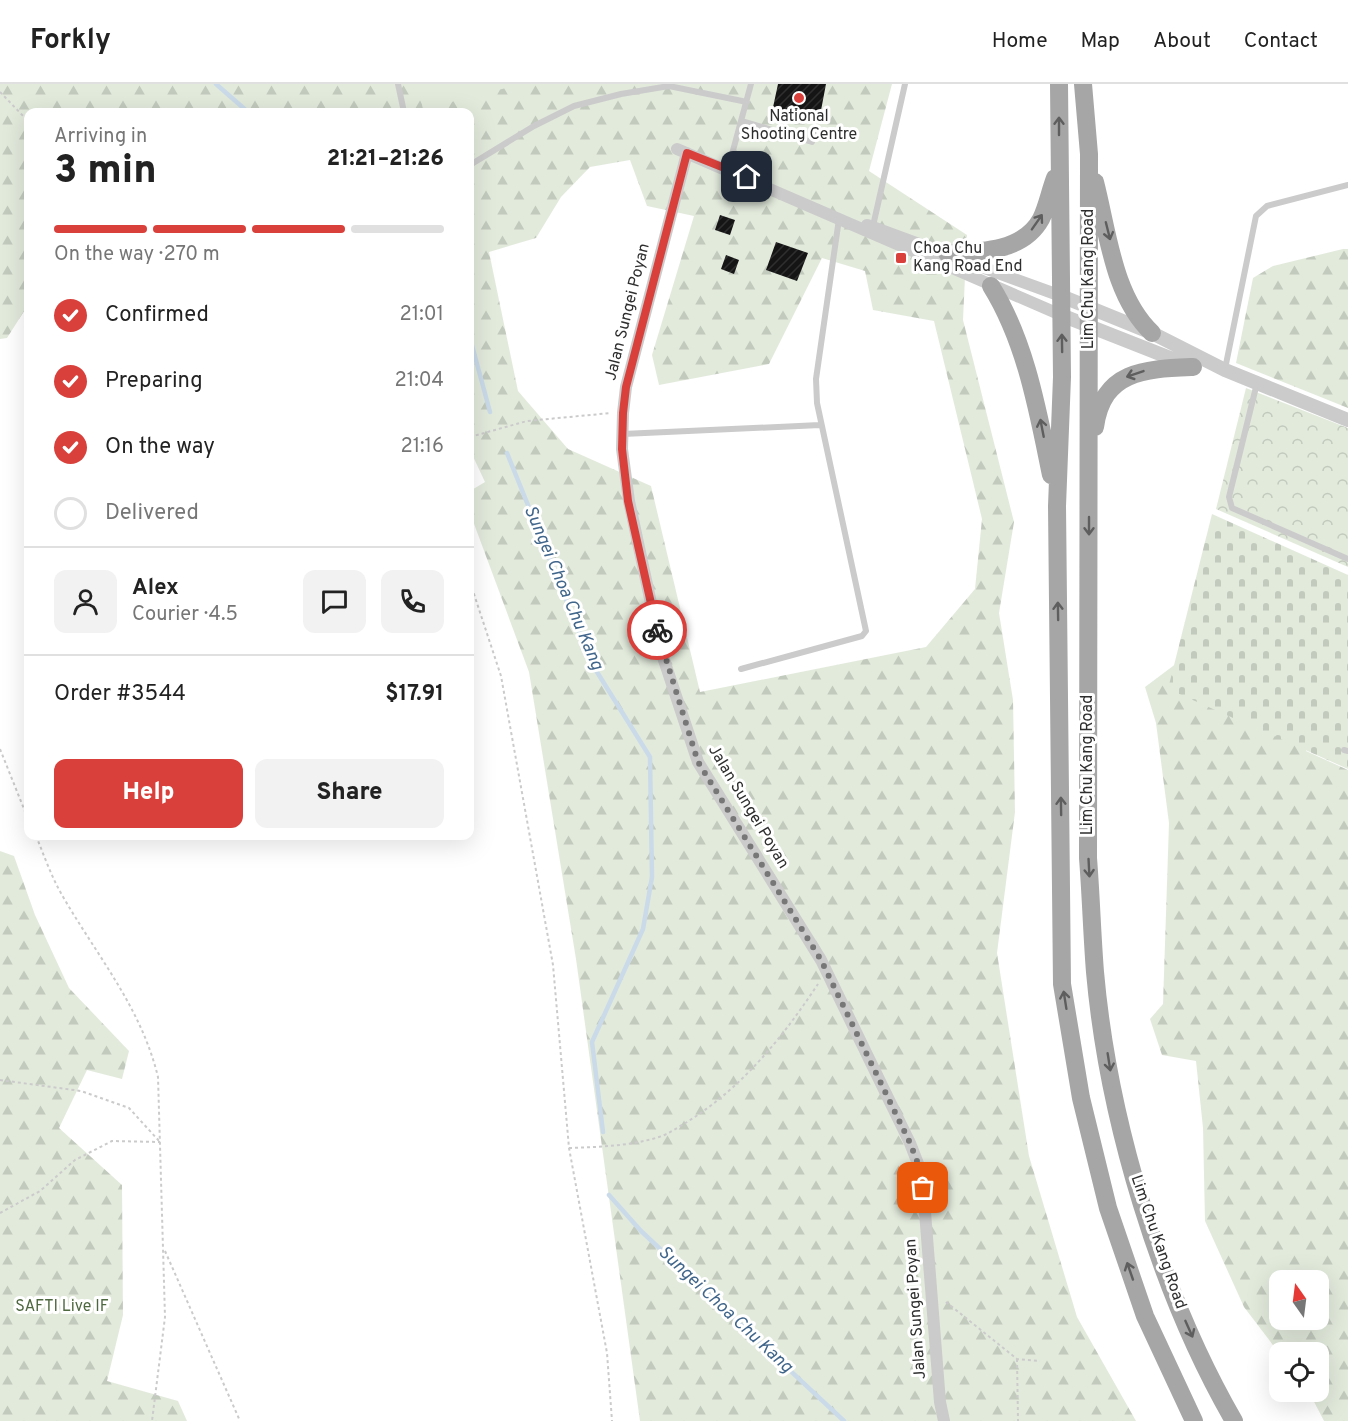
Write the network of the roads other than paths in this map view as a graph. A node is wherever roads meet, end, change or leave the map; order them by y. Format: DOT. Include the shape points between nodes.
graph roads {
  1 [pos="398,84"];
  2 [pos="751,84"];
  3 [pos="905,84"];
  4 [pos="1059,84"];
  5 [pos="1083,84"];
  6 [pos="747,102"];
  7 [pos="404,108"];
  8 [pos="742,121"];
  9 [pos="812,142"];
  10 [pos="1089,154"];
  11 [pos="474,163"];
  12 [pos="1059,167"];
  13 [pos="728,169"];
  14 [pos="1348,184"];
  15 [pos="839,218"];
  16 [pos="873,226"];
  17 [pos="947,253"];
  18 [pos="991,286"];
  19 [pos="1061,296"];
  20 [pos="1089,307"];
  21 [pos="1061,315"];
  22 [pos="1089,326"];
  23 [pos="1152,333"];
  24 [pos="1193,367"];
  25 [pos="1225,370"];
  26 [pos="1257,383"];
  27 [pos="1348,420"];
  28 [pos="820,425"];
  29 [pos="622,434"];
  30 [pos="1089,468"];
  31 [pos="1057,506"];
  32 [pos="1348,559"];
  33 [pos="741,669"];
  34 [pos="944,1421"];
  35 [pos="1194,1421"];
  36 [pos="1234,1421"];
  1 -- 7 [label="lane"];
  2 -- 6 [label="lane"];
  3 -- 16 [label="lane"];
  12 -- 4 [label="main road, Lim Chu Kang Road, one-way"];
  5 -- 10 [label="main road, Lim Chu Kang Road"];
  6 -- 8 [label="lane"];
  6 -- 11 [label="lane" via="669,87 621,94 574,106"];
  8 -- 9 [label="lane"];
  8 -- 13 [label="lane"];
  10 -- 20 [label="main road, Lim Chu Kang Road"];
  10 -- 23 [label="main road, one-way" via="1118,275 1131,308"];
  17 -- 12 [label="main road, one-way" via="984,252 1021,240 1040,220"];
  12 -- 19 [label="main road, Lim Chu Kang Road"];
  13 -- 15 [label="street"];
  13 -- 29 [label="street, Jalan Sungei Poyan" via="682,151 626,387"];
  14 -- 25 [label="lane" via="1267,207 1256,216"];
  15 -- 16 [label="street"];
  15 -- 18 [label="street"];
  15 -- 28 [label="lane" via="816,379"];
  16 -- 17 [label="street"];
  17 -- 19 [label="street"];
  18 -- 21 [label="street"];
  31 -- 18 [label="main road, one-way" via="1033,394 1011,323"];
  19 -- 20 [label="street"];
  19 -- 21 [label="main road, Lim Chu Kang Road"];
  20 -- 22 [label="main road, Lim Chu Kang Road"];
  20 -- 23 [label="street"];
  21 -- 22 [label="street"];
  31 -- 21 [label="main road, Lim Chu Kang Road, one-way"];
  22 -- 24 [label="street"];
  22 -- 30 [label="main road, Lim Chu Kang Road"];
  23 -- 25 [label="street"];
  24 -- 25 [label="street"];
  24 -- 30 [label="main road, one-way" via="1136,373 1108,391 1097,414"];
  25 -- 26 [label="street"];
  26 -- 27 [label="street"];
  26 -- 32 [label="lane" via="1229,497 1232,508"];
  28 -- 29 [label="lane"];
  28 -- 33 [label="lane" via="866,631 862,636"];
  29 -- 34 [label="street, Jalan Sungei Poyan" via="628,501 660,644 698,762 826,971 922,1174"];
  30 -- 36 [label="main road, Lim Chu Kang Road, one-way" via="1088,858 1095,974 1114,1091 1140,1195 1176,1298 1214,1386"];
  35 -- 31 [label="main road, Lim Chu Kang Road, one-way" via="1145,1316 1108,1209 1081,1098 1062,984"];
}
